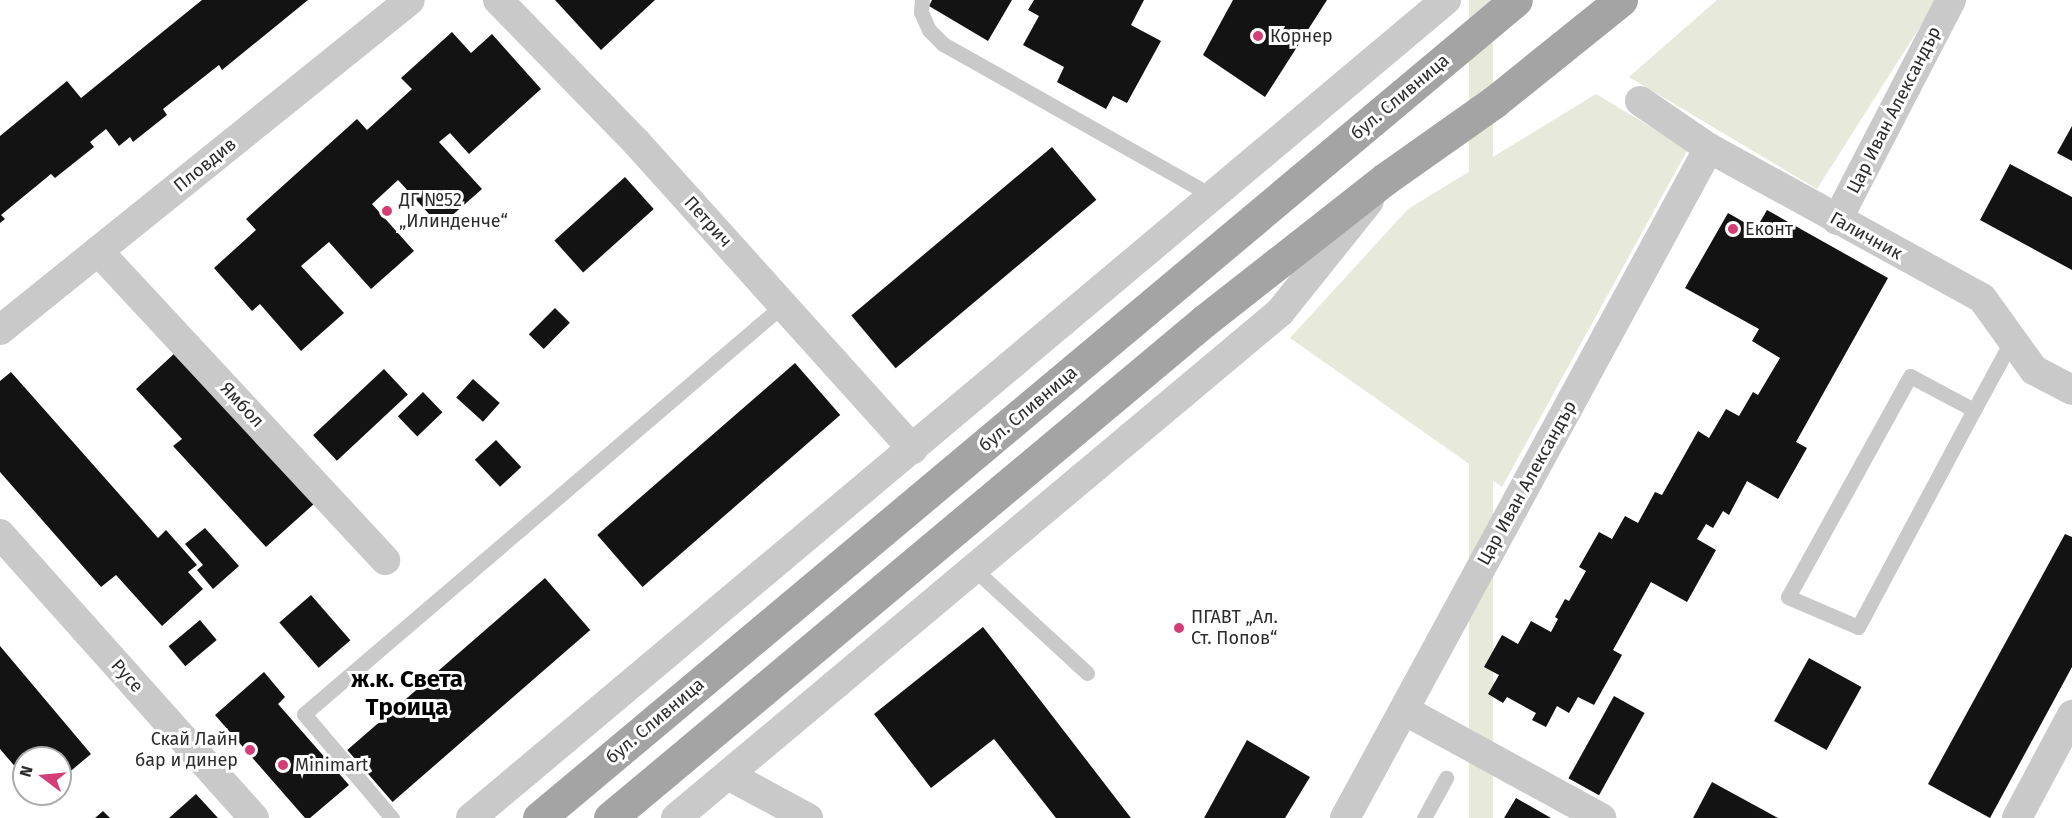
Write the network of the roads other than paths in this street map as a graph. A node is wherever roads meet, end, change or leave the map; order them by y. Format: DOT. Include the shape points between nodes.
graph roads {
  1 [pos="410,0"];
  2 [pos="498,0"];
  3 [pos="922,0"];
  4 [pos="1446,0"];
  5 [pos="1516,0"];
  6 [pos="1621,0"];
  7 [pos="1951,0"];
  8 [pos="1640,101"];
  9 [pos="1709,148"];
  10 [pos="1385,179"];
  11 [pos="1214,197"];
  12 [pos="1837,220"];
  13 [pos="98,251"];
  14 [pos="783,304"];
  15 [pos="0,330"];
  16 [pos="2012,340"];
  17 [pos="2072,390"];
  18 [pos="1974,410"];
  19 [pos="913,449"];
  20 [pos="0,534"];
  21 [pos="385,560"];
  22 [pos="974,568"];
  23 [pos="1087,673"];
  24 [pos="1404,710"];
  25 [pos="2072,715"];
  26 [pos="728,775"];
  27 [pos="1446,778"];
  28 [pos="1349,817"];
  29 [pos="254,818"];
  30 [pos="392,818"];
  31 [pos="471,818"];
  32 [pos="539,818"];
  33 [pos="610,818"];
  34 [pos="676,818"];
  35 [pos="808,818"];
  36 [pos="1424,818"];
  37 [pos="1601,818"];
  38 [pos="2017,818"];
  1 -- 13 [label="street, Пловдив"];
  2 -- 14 [label="street, Петрич" via="637,143"];
  3 -- 11 [label="lane" via="921,12 928,30 943,44"];
  4 -- 11 [label="street"];
  5 -- 32 [label="main road, бул. Сливница"];
  6 -- 10 [label="main road" via="1494,102"];
  7 -- 12 [label="street, Цар Иван Александър"];
  8 -- 9 [label="street, Галичник"];
  9 -- 12 [label="street, Галичник"];
  9 -- 24 [label="street, Цар Иван Александър"];
  10 -- 22 [label="street" via="1280,312"];
  10 -- 33 [label="main road" via="1204,321"];
  11 -- 19 [label="street"];
  12 -- 16 [label="street, Галичник" via="1982,298"];
  13 -- 15 [label="street, Пловдив"];
  13 -- 21 [label="street, Ямбол"];
  14 -- 19 [label="street, Петрич"];
  14 -- 30 [label="lane" via="304,714"];
  16 -- 17 [label="street, Галичник" via="2034,370"];
  16 -- 18 [label="lane"];
  18 -- 18 [label="lane" via="1910,376 1788,597 1858,627"];
  19 -- 31 [label="street"];
  20 -- 29 [label="street, Русе"];
  22 -- 23 [label="lane"];
  22 -- 26 [label="street"];
  24 -- 28 [label="street, Цар Иван Александър"];
  24 -- 37 [label="street"];
  25 -- 38 [label="street"];
  26 -- 34 [label="street"];
  26 -- 35 [label="street"];
  27 -- 36 [label="lane"];
}
